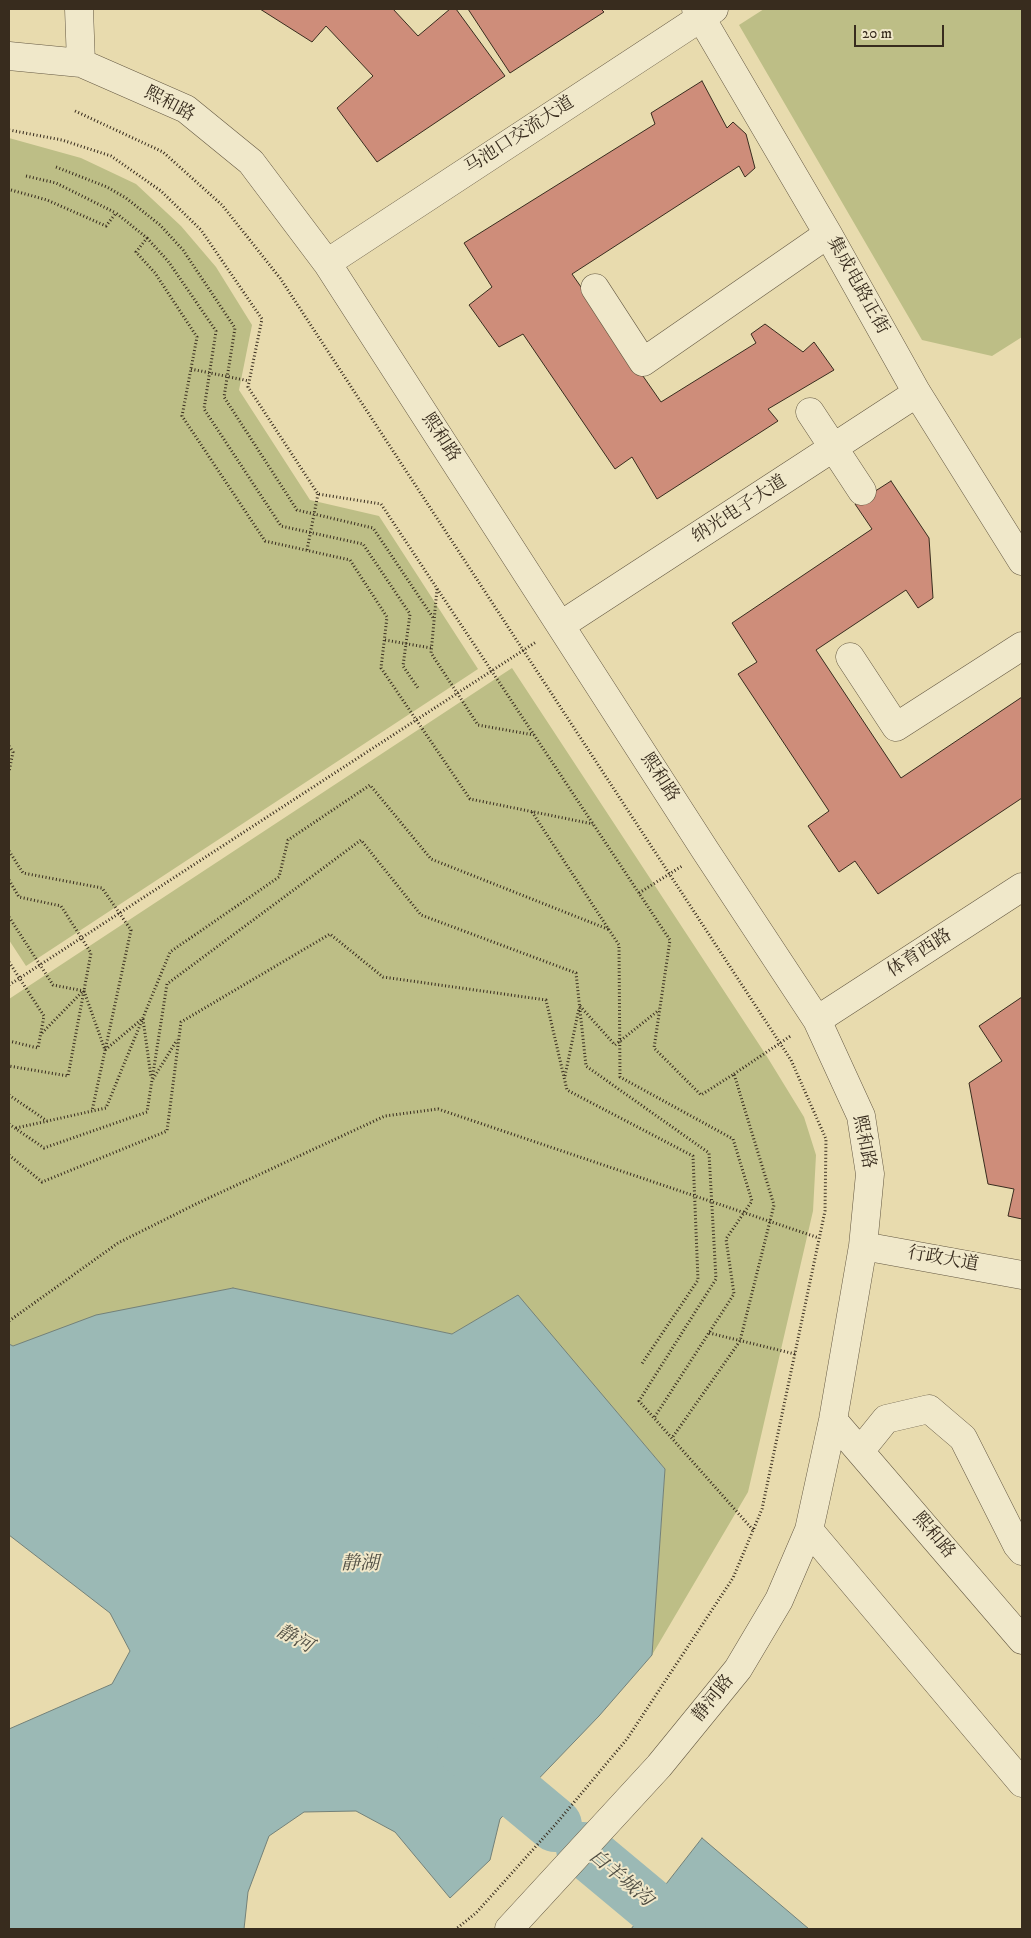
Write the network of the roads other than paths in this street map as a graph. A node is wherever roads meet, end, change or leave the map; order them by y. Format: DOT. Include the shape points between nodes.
graph roads {
  1 [pos="79,9"];
  2 [pos="704,12"];
  3 [pos="9,56"];
  4 [pos="81,64"];
  5 [pos="828,234"];
  6 [pos="327,263"];
  7 [pos="595,288"];
  8 [pos="918,393"];
  9 [pos="810,412"];
  10 [pos="834,449"];
  11 [pos="862,490"];
  12 [pos="1022,561"];
  13 [pos="561,625"];
  14 [pos="1022,646"];
  15 [pos="850,656"];
  16 [pos="1022,887"];
  17 [pos="817,1020"];
  18 [pos="863,1246"];
  19 [pos="1022,1275"];
  20 [pos="833,1420"];
  21 [pos="861,1450"];
  22 [pos="809,1530"];
  23 [pos="1022,1551"];
  24 [pos="1022,1640"];
  25 [pos="1022,1783"];
  26 [pos="509,1929"];
  1 -- 4 [label="street"];
  2 -- 5 [label="street, 集成电路正街"];
  2 -- 6 [label="street, 马池口交流大道"];
  3 -- 4 [label="street, 熙和路"];
  4 -- 6 [label="street, 熙和路" via="186,109 250,162"];
  5 -- 7 [label="street" via="643,362"];
  5 -- 8 [label="street, 集成电路正街"];
  6 -- 13 [label="street, 熙和路"];
  8 -- 10 [label="street, 纳光电子大道"];
  8 -- 12 [label="street, 集成电路正街"];
  9 -- 10 [label="street"];
  10 -- 11 [label="street"];
  10 -- 13 [label="street, 纳光电子大道"];
  13 -- 17 [label="street, 熙和路"];
  14 -- 15 [label="street" via="896,728"];
  16 -- 17 [label="street, 体育西路"];
  17 -- 18 [label="street, 熙和路" via="861,1116 870,1174"];
  18 -- 19 [label="street, 行政大道"];
  18 -- 20 [label="street, 熙和路"];
  20 -- 21 [label="street, 熙和路"];
  20 -- 22 [label="street, 静河路"];
  21 -- 23 [label="street" via="886,1419 929,1409 963,1438"];
  21 -- 24 [label="street, 熙和路"];
  22 -- 25 [label="street"];
  22 -- 26 [label="street, 静河路" via="779,1600 738,1669 659,1766"];
}
